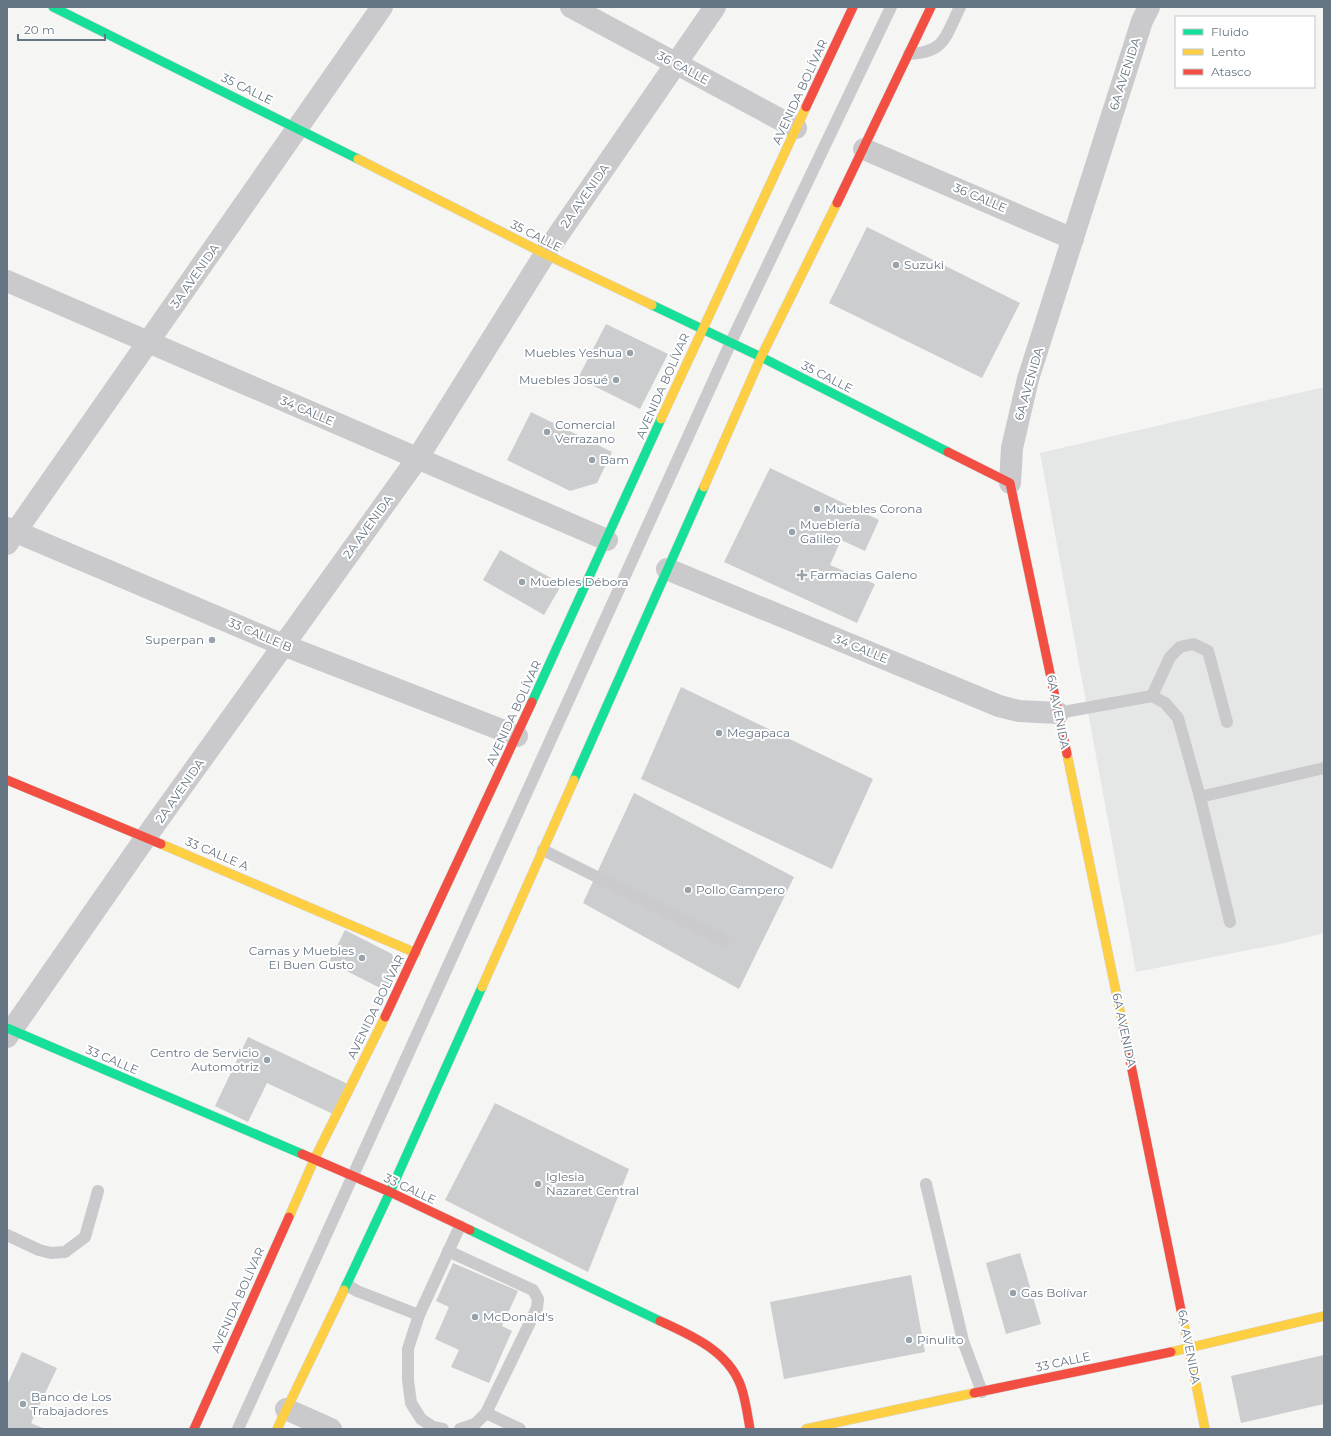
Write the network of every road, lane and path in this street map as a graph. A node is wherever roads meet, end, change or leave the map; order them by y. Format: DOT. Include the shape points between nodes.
graph roads {
  1 [pos="53,7"];
  2 [pos="382,7"];
  3 [pos="571,7"];
  4 [pos="715,7"];
  5 [pos="853,7"];
  6 [pos="891,7"];
  7 [pos="931,7"];
  8 [pos="960,7"];
  9 [pos="1149,7"];
  10 [pos="909,54"];
  11 [pos="676,64"];
  12 [pos="298,128"];
  13 [pos="796,128"];
  14 [pos="864,149"];
  15 [pos="1073,239"];
  16 [pos="545,254"];
  17 [pos="7,281"];
  18 [pos="702,328"];
  19 [pos="731,342"];
  20 [pos="149,343"];
  21 [pos="761,357"];
  22 [pos="417,459"];
  23 [pos="1010,483"];
  24 [pos="10,534"];
  25 [pos="607,540"];
  26 [pos="667,569"];
  27 [pos="283,645"];
  28 [pos="1152,696"];
  29 [pos="1058,713"];
  30 [pos="1227,722"];
  31 [pos="516,736"];
  32 [pos="1324,768"];
  33 [pos="7,780"];
  34 [pos="1200,797"];
  35 [pos="146,837"];
  36 [pos="543,850"];
  37 [pos="1230,922"];
  38 [pos="723,940"];
  39 [pos="416,953"];
  40 [pos="9,1032"];
  41 [pos="314,1160"];
  42 [pos="353,1176"];
  43 [pos="926,1184"];
  44 [pos="98,1191"];
  45 [pos="390,1192"];
  46 [pos="460,1226"];
  47 [pos="7,1235"];
  48 [pos="448,1251"];
  49 [pos="347,1285"];
  50 [pos="419,1315"];
  51 [pos="1324,1316"];
  52 [pos="1189,1348"];
  53 [pos="982,1392"];
  54 [pos="286,1409"];
  55 [pos="486,1414"];
  56 [pos="194,1429"];
  57 [pos="238,1429"];
  58 [pos="277,1429"];
  59 [pos="331,1429"];
  60 [pos="443,1429"];
  61 [pos="460,1429"];
  62 [pos="520,1429"];
  63 [pos="750,1429"];
  64 [pos="806,1429"];
  65 [pos="1205,1429"];
  1 -- 12 [label="main road, 35 CALLE"];
  2 -- 12 [label="street, 3A AVENIDA"];
  3 -- 11 [label="street, 36 CALLE"];
  4 -- 11 [label="street, 2A AVENIDA"];
  5 -- 13 [label="main road, AVENIDA BOLÍVAR"];
  6 -- 19 [label="lane"];
  7 -- 10 [label="main road"];
  8 -- 10 [label="lane" via="942,44 926,53"];
  9 -- 15 [label="street, 6A AVENIDA" via="1137,35"];
  10 -- 14 [label="main road"];
  11 -- 13 [label="street, 36 CALLE"];
  11 -- 16 [label="street, 2A AVENIDA"];
  12 -- 16 [label="main road, 35 CALLE"];
  12 -- 20 [label="street, 3A AVENIDA"];
  13 -- 18 [label="main road, AVENIDA BOLÍVAR"];
  14 -- 15 [label="street, 36 CALLE"];
  14 -- 21 [label="main road"];
  15 -- 23 [label="street, 6A AVENIDA" via="1024,396 1012,448"];
  16 -- 18 [label="main road, 35 CALLE"];
  16 -- 22 [label="street, 2A AVENIDA"];
  17 -- 20 [label="street, 34 CALLE"];
  18 -- 19 [label="main road, 35 CALLE"];
  18 -- 25 [label="main road, AVENIDA BOLÍVAR"];
  19 -- 21 [label="main road, 35 CALLE"];
  19 -- 42 [label="lane"];
  20 -- 22 [label="street, 34 CALLE"];
  20 -- 24 [label="street, 3A AVENIDA"];
  21 -- 23 [label="main road, 35 CALLE"];
  21 -- 26 [label="main road"];
  22 -- 25 [label="street, 34 CALLE"];
  22 -- 27 [label="street, 2A AVENIDA"];
  23 -- 29 [label="main road, 6A AVENIDA"];
  24 -- 27 [label="street, 33 CALLE B"];
  25 -- 31 [label="main road, AVENIDA BOLÍVAR"];
  26 -- 29 [label="street, 34 CALLE" via="999,706 1019,711"];
  26 -- 36 [label="main road"];
  27 -- 31 [label="street, 33 CALLE B"];
  27 -- 35 [label="street, 2A AVENIDA"];
  28 -- 29 [label="lane"];
  28 -- 30 [label="lane" via="1170,657 1180,647 1193,644 1208,651"];
  28 -- 34 [label="lane" via="1165,703 1178,718"];
  29 -- 52 [label="main road, 6A AVENIDA"];
  31 -- 39 [label="main road, AVENIDA BOLÍVAR"];
  32 -- 34 [label="lane"];
  33 -- 35 [label="main road, 33 CALLE A"];
  34 -- 37 [label="lane"];
  35 -- 39 [label="main road, 33 CALLE A"];
  35 -- 40 [label="street, 2A AVENIDA"];
  36 -- 38 [label="lane"];
  36 -- 45 [label="main road"];
  39 -- 41 [label="main road, AVENIDA BOLÍVAR"];
  40 -- 41 [label="main road, 33 CALLE"];
  41 -- 42 [label="main road, 33 CALLE"];
  41 -- 56 [label="main road, AVENIDA BOLÍVAR"];
  42 -- 45 [label="main road, 33 CALLE"];
  42 -- 57 [label="lane"];
  43 -- 53 [label="lane" via="963,1341"];
  44 -- 47 [label="lane" via="85,1236 65,1252 51,1253 39,1250"];
  45 -- 46 [label="main road, 33 CALLE"];
  45 -- 49 [label="main road"];
  46 -- 48 [label="lane"];
  46 -- 63 [label="main road, 33 CALLE" via="701,1340 729,1364 744,1391"];
  48 -- 50 [label="lane"];
  48 -- 55 [label="lane" via="533,1290 538,1299 537,1308"];
  49 -- 50 [label="lane"];
  49 -- 54 [label="main road"];
  50 -- 60 [label="lane" via="408,1349 411,1403 421,1419"];
  51 -- 52 [label="main road, 33 CALLE"];
  52 -- 53 [label="main road, 33 CALLE"];
  52 -- 65 [label="main road, 6A AVENIDA"];
  53 -- 64 [label="main road, 33 CALLE"];
  54 -- 58 [label="main road"];
  54 -- 59 [label="street"];
  55 -- 61 [label="lane" via="474,1424"];
  55 -- 62 [label="lane"];
}
